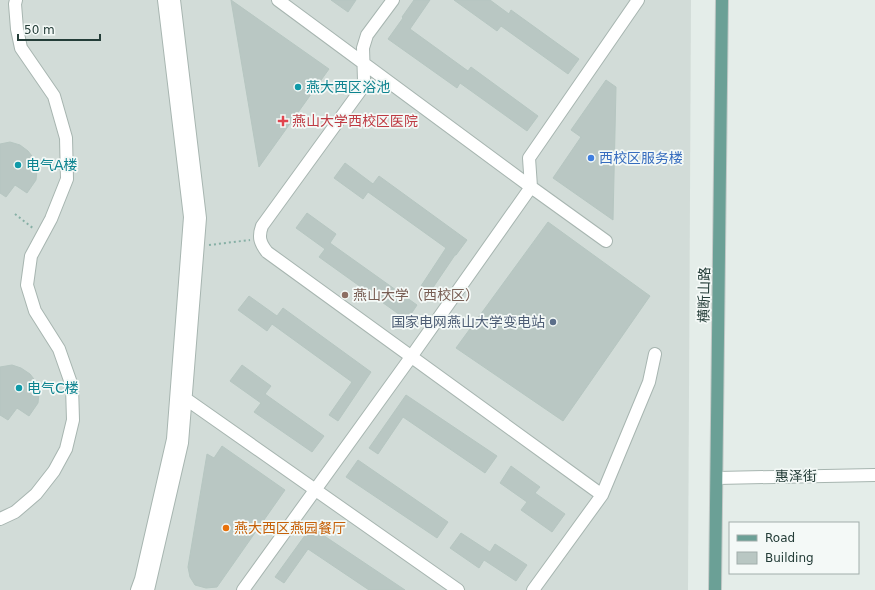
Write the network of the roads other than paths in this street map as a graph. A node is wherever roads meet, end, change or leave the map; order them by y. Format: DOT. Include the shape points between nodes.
graph roads {
  1 [pos="16,0"];
  2 [pos="164,0"];
  3 [pos="174,0"];
  4 [pos="278,0"];
  5 [pos="392,0"];
  6 [pos="638,0"];
  7 [pos="722,0"];
  8 [pos="362,63"];
  9 [pos="531,187"];
  10 [pos="606,241"];
  11 [pos="655,354"];
  12 [pos="411,357"];
  13 [pos="181,399"];
  14 [pos="875,475"];
  15 [pos="717,478"];
  16 [pos="315,490"];
  17 [pos="602,495"];
  18 [pos="0,519"];
  19 [pos="137,590"];
  20 [pos="148,590"];
  21 [pos="243,590"];
  22 [pos="458,590"];
  23 [pos="533,590"];
  24 [pos="715,590"];
  1 -- 18 [label="street" via="17,29 21,48 54,96 66,138 67,179 51,219 31,256 27,285 35,311 59,350 72,386 73,420 66,449 54,471 36,494 15,512"];
  2 -- 13 [label="street" via="190,217"];
  3 -- 13 [label="street" via="200,218"];
  4 -- 8 [label="street"];
  5 -- 8 [label="street" via="368,35 363,48"];
  6 -- 9 [label="street" via="529,158"];
  7 -- 15 [label="main road, 横断山路"];
  8 -- 9 [label="street"];
  8 -- 12 [label="street" via="364,80 360,91 262,226 259,240 267,252"];
  9 -- 10 [label="street"];
  9 -- 12 [label="street"];
  11 -- 17 [label="street" via="649,382"];
  12 -- 16 [label="street"];
  12 -- 17 [label="street"];
  13 -- 16 [label="street"];
  13 -- 19 [label="street"];
  13 -- 20 [label="street" via="182,443"];
  14 -- 15 [label="street, 惠泽街"];
  15 -- 24 [label="main road, 横断山路"];
  16 -- 21 [label="street"];
  16 -- 22 [label="street"];
  17 -- 23 [label="street"];
}
